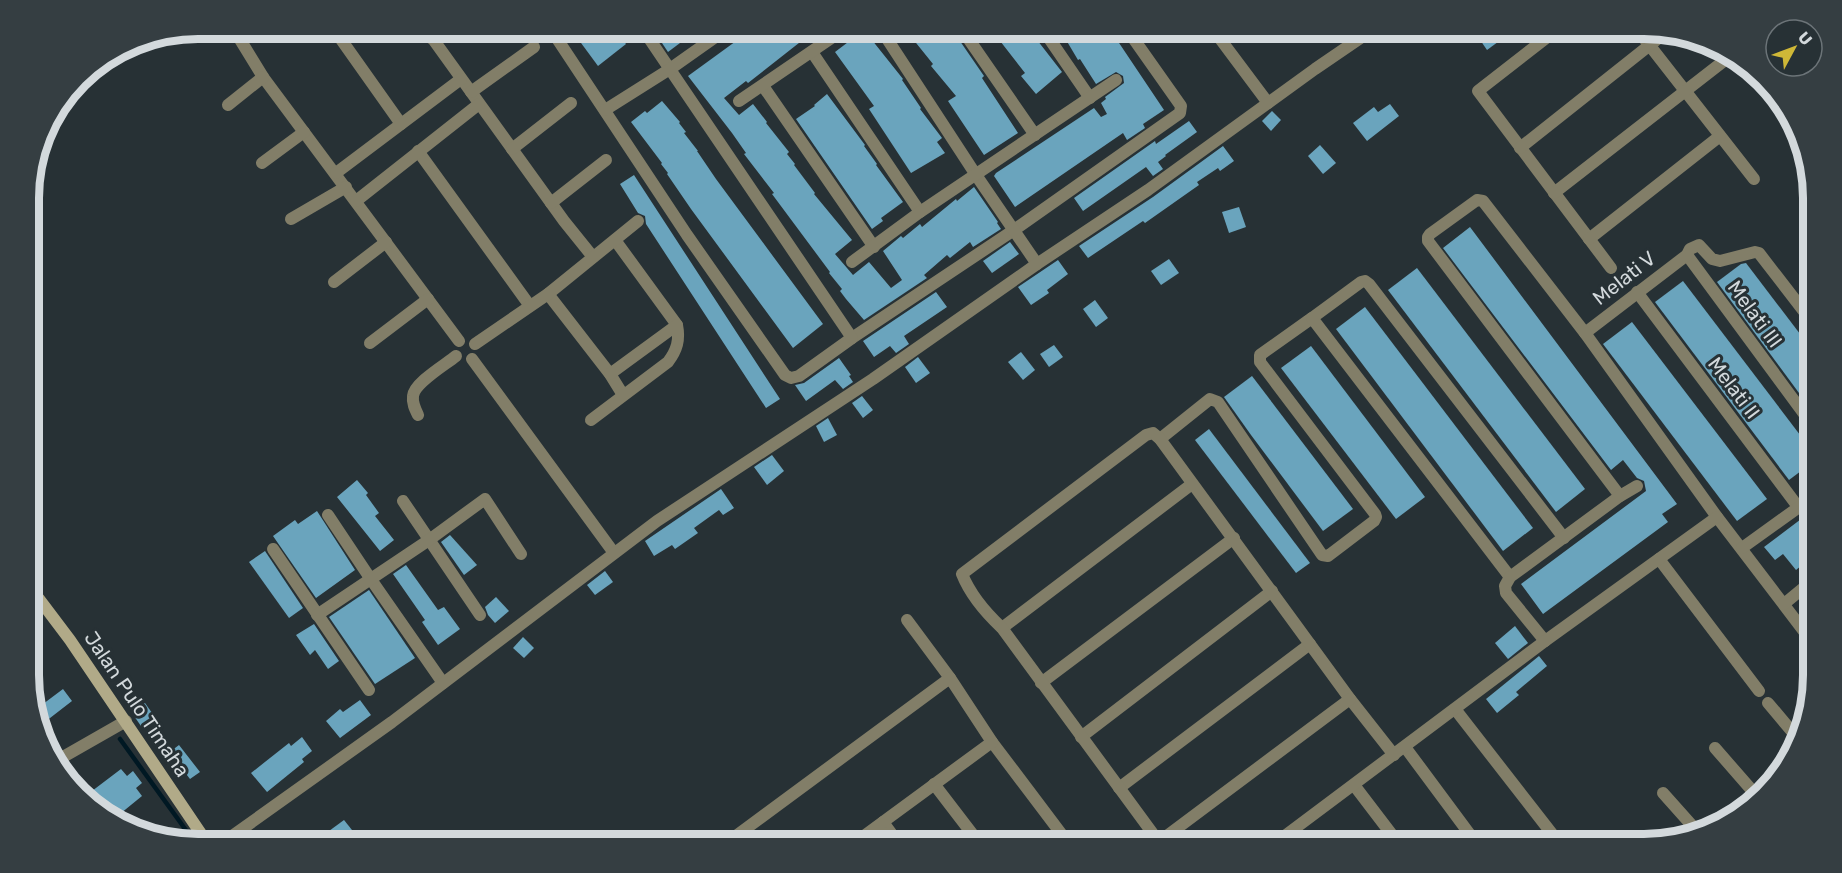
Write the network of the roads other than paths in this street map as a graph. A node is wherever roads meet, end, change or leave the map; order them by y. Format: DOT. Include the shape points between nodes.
graph roads {
  1 [pos="240,39"];
  2 [pos="341,39"];
  3 [pos="432,39"];
  4 [pos="557,39"];
  5 [pos="650,39"];
  6 [pos="712,39"];
  7 [pos="830,39"];
  8 [pos="887,39"];
  9 [pos="969,39"];
  10 [pos="1050,39"];
  11 [pos="1134,39"];
  12 [pos="1220,39"];
  13 [pos="1359,39"];
  14 [pos="1545,39"];
  15 [pos="1644,39"];
  16 [pos="1657,39"];
  17 [pos="1649,45"];
  18 [pos="534,47"];
  19 [pos="812,52"];
  20 [pos="1725,60"];
  21 [pos="670,69"];
  22 [pos="263,77"];
  23 [pos="461,79"];
  24 [pos="1116,80"];
  25 [pos="763,86"];
  26 [pos="1685,91"];
  27 [pos="471,92"];
  28 [pos="1090,98"];
  29 [pos="739,101"];
  30 [pos="571,103"];
  31 [pos="1268,103"];
  32 [pos="479,104"];
  33 [pos="228,105"];
  34 [pos="605,110"];
  35 [pos="401,124"];
  36 [pos="304,132"];
  37 [pos="1035,135"];
  38 [pos="1720,136"];
  39 [pos="1520,148"];
  40 [pos="512,149"];
  41 [pos="418,151"];
  42 [pos="606,160"];
  43 [pos="262,163"];
  44 [pos="336,173"];
  45 [pos="976,175"];
  46 [pos="1754,179"];
  47 [pos="346,187"];
  48 [pos="1554,193"];
  49 [pos="356,201"];
  50 [pos="551,203"];
  51 [pos="920,212"];
  52 [pos="291,219"];
  53 [pos="638,221"];
  54 [pos="1014,230"];
  55 [pos="1588,238"];
  56 [pos="615,240"];
  57 [pos="386,242"];
  58 [pos="874,247"];
  59 [pos="1687,255"];
  60 [pos="593,257"];
  61 [pos="852,262"];
  62 [pos="1037,264"];
  63 [pos="1611,268"];
  64 [pos="334,282"];
  65 [pos="1637,292"];
  66 [pos="548,294"];
  67 [pos="428,299"];
  68 [pos="530,306"];
  69 [pos="1803,311"];
  70 [pos="1312,318"];
  71 [pos="677,325"];
  72 [pos="1585,333"];
  73 [pos="852,338"];
  74 [pos="459,341"];
  75 [pos="370,343"];
  76 [pos="475,344"];
  77 [pos="456,356"];
  78 [pos="472,359"];
  79 [pos="610,374"];
  80 [pos="623,395"];
  81 [pos="1803,412"];
  82 [pos="418,415"];
  83 [pos="591,420"];
  84 [pos="1160,439"];
  85 [pos="1192,484"];
  86 [pos="1637,486"];
  87 [pos="1620,496"];
  88 [pos="403,501"];
  89 [pos="1803,505"];
  90 [pos="1799,508"];
  91 [pos="328,515"];
  92 [pos="1717,517"];
  93 [pos="1234,538"];
  94 [pos="1564,538"];
  95 [pos="429,540"];
  96 [pos="1742,548"];
  97 [pos="273,549"];
  98 [pos="521,554"];
  99 [pos="615,554"];
  100 [pos="1659,559"];
  101 [pos="1510,577"];
  102 [pos="369,578"];
  103 [pos="1803,588"];
  104 [pos="1272,591"];
  105 [pos="39,599"];
  106 [pos="1784,604"];
  107 [pos="317,615"];
  108 [pos="480,615"];
  109 [pos="907,620"];
  110 [pos="1002,628"];
  111 [pos="1803,630"];
  112 [pos="1545,641"];
  113 [pos="1310,644"];
  114 [pos="950,678"];
  115 [pos="443,683"];
  116 [pos="1041,683"];
  117 [pos="369,690"];
  118 [pos="1759,691"];
  119 [pos="1350,699"];
  120 [pos="1768,703"];
  121 [pos="1455,709"];
  122 [pos="126,721"];
  123 [pos="1792,732"];
  124 [pos="1081,737"];
  125 [pos="992,742"];
  126 [pos="1405,747"];
  127 [pos="1714,748"];
  128 [pos="1394,755"];
  129 [pos="62,757"];
  130 [pos="934,784"];
  131 [pos="1354,784"];
  132 [pos="1119,788"];
  133 [pos="1752,791"];
  134 [pos="1663,793"];
  135 [pos="883,822"];
  136 [pos="1693,826"];
  137 [pos="201,834"];
  138 [pos="234,834"];
  139 [pos="739,834"];
  140 [pos="867,834"];
  141 [pos="892,834"];
  142 [pos="973,834"];
  143 [pos="1061,834"];
  144 [pos="1152,834"];
  145 [pos="1170,834"];
  146 [pos="1287,834"];
  147 [pos="1389,834"];
  148 [pos="1470,834"];
  149 [pos="1552,834"];
  1 -- 22 [label="street"];
  2 -- 35 [label="street"];
  3 -- 23 [label="street"];
  4 -- 34 [label="street"];
  5 -- 21 [label="street"];
  6 -- 21 [label="street"];
  7 -- 19 [label="street"];
  8 -- 45 [label="street"];
  9 -- 37 [label="street"];
  10 -- 28 [label="street"];
  11 -- 54 [label="street" via="1180,106 1180,113"];
  12 -- 31 [label="street"];
  13 -- 31 [label="street"];
  14 -- 39 [label="street" via="1478,91"];
  15 -- 17 [label="street"];
  16 -- 17 [label="street"];
  17 -- 26 [label="street"];
  17 -- 39 [label="street"];
  18 -- 27 [label="street"];
  19 -- 25 [label="street"];
  19 -- 51 [label="street"];
  20 -- 26 [label="street"];
  21 -- 34 [label="street"];
  21 -- 73 [label="street"];
  22 -- 33 [label="street"];
  22 -- 36 [label="street"];
  23 -- 27 [label="street"];
  23 -- 35 [label="street"];
  24 -- 28 [label="street"];
  25 -- 29 [label="street"];
  25 -- 58 [label="street"];
  26 -- 38 [label="street"];
  26 -- 48 [label="street"];
  27 -- 32 [label="street"];
  28 -- 37 [label="street"];
  30 -- 40 [label="street"];
  31 -- 62 [label="street"];
  32 -- 40 [label="street"];
  32 -- 41 [label="street"];
  34 -- 73 [label="street" via="785,375 799,376"];
  35 -- 44 [label="street"];
  36 -- 43 [label="street"];
  36 -- 44 [label="street"];
  37 -- 45 [label="street"];
  38 -- 46 [label="street"];
  38 -- 55 [label="street"];
  39 -- 48 [label="street"];
  40 -- 50 [label="street"];
  41 -- 49 [label="street"];
  41 -- 68 [label="street"];
  42 -- 50 [label="street"];
  44 -- 47 [label="street"];
  45 -- 51 [label="street"];
  45 -- 54 [label="street"];
  47 -- 49 [label="street"];
  47 -- 52 [label="street"];
  48 -- 55 [label="street"];
  49 -- 57 [label="street"];
  50 -- 60 [label="street"];
  51 -- 58 [label="street"];
  53 -- 56 [label="street"];
  54 -- 62 [label="street"];
  54 -- 73 [label="street"];
  55 -- 63 [label="street"];
  56 -- 60 [label="street"];
  56 -- 71 [label="street"];
  57 -- 64 [label="street"];
  57 -- 67 [label="street"];
  58 -- 61 [label="street"];
  59 -- 65 [label="street, Melati V"];
  59 -- 69 [label="street" via="1699,245 1712,259 1720,261 1760,253"];
  59 -- 81 [label="street, Melati III"];
  60 -- 66 [label="street"];
  62 -- 99 [label="street" via="873,379 683,503"];
  65 -- 72 [label="street, Melati V"];
  65 -- 90 [label="street, Melati II"];
  66 -- 68 [label="street"];
  66 -- 79 [label="street"];
  67 -- 74 [label="street"];
  67 -- 75 [label="street"];
  68 -- 76 [label="street"];
  70 -- 84 [label="street" via="1260,355 1260,362 1375,514 1374,521 1328,556 1322,555 1218,402 1209,399"];
  70 -- 94 [label="street" via="1361,282 1369,284"];
  70 -- 101 [label="street"];
  71 -- 79 [label="street"];
  71 -- 80 [label="street" via="678,342 668,362"];
  72 -- 87 [label="street" via="1480,199 1428,237"];
  72 -- 92 [label="street"];
  74 -- 76 [label="street" via="465,339"];
  74 -- 77 [label="street" via="455,345"];
  76 -- 78 [label="street" via="476,355"];
  77 -- 78 [label="street" via="460,360"];
  77 -- 82 [label="street" via="417,386 413,403"];
  78 -- 99 [label="street"];
  79 -- 80 [label="street"];
  80 -- 83 [label="street"];
  84 -- 85 [label="street"];
  84 -- 110 [label="street" via="1153,433 1146,435 962,574"];
  85 -- 93 [label="street"];
  85 -- 110 [label="street"];
  86 -- 87 [label="street"];
  87 -- 94 [label="street"];
  88 -- 95 [label="street"];
  89 -- 90 [label="street"];
  90 -- 96 [label="street"];
  91 -- 102 [label="street"];
  92 -- 96 [label="street"];
  92 -- 100 [label="street"];
  93 -- 104 [label="street"];
  93 -- 116 [label="street"];
  94 -- 101 [label="street"];
  95 -- 98 [label="street" via="485,499"];
  95 -- 102 [label="street"];
  95 -- 108 [label="street"];
  96 -- 106 [label="street"];
  97 -- 107 [label="street"];
  99 -- 115 [label="street"];
  100 -- 112 [label="street"];
  100 -- 118 [label="street"];
  101 -- 112 [label="street" via="1506,593"];
  102 -- 107 [label="street"];
  102 -- 115 [label="street"];
  103 -- 106 [label="street"];
  104 -- 113 [label="street"];
  104 -- 124 [label="street"];
  105 -- 122 [label="street, Jalan Pulo Timaha"];
  106 -- 111 [label="street"];
  107 -- 117 [label="street"];
  109 -- 114 [label="street"];
  110 -- 116 [label="street"];
  112 -- 121 [label="street"];
  113 -- 119 [label="street"];
  113 -- 132 [label="street"];
  114 -- 125 [label="street"];
  114 -- 139 [label="street"];
  115 -- 138 [label="street"];
  116 -- 124 [label="street"];
  119 -- 128 [label="street"];
  119 -- 145 [label="street"];
  120 -- 123 [label="street"];
  121 -- 126 [label="street"];
  121 -- 149 [label="street"];
  122 -- 129 [label="street"];
  122 -- 137 [label="street, Jalan Pulo Timaha"];
  124 -- 132 [label="street"];
  125 -- 130 [label="street"];
  125 -- 143 [label="street"];
  126 -- 128 [label="street"];
  126 -- 148 [label="street"];
  127 -- 133 [label="street"];
  128 -- 131 [label="street"];
  130 -- 135 [label="street"];
  130 -- 142 [label="street"];
  131 -- 146 [label="street"];
  131 -- 147 [label="street"];
  132 -- 144 [label="street"];
  134 -- 136 [label="street"];
  135 -- 140 [label="street"];
  135 -- 141 [label="street"];
}
